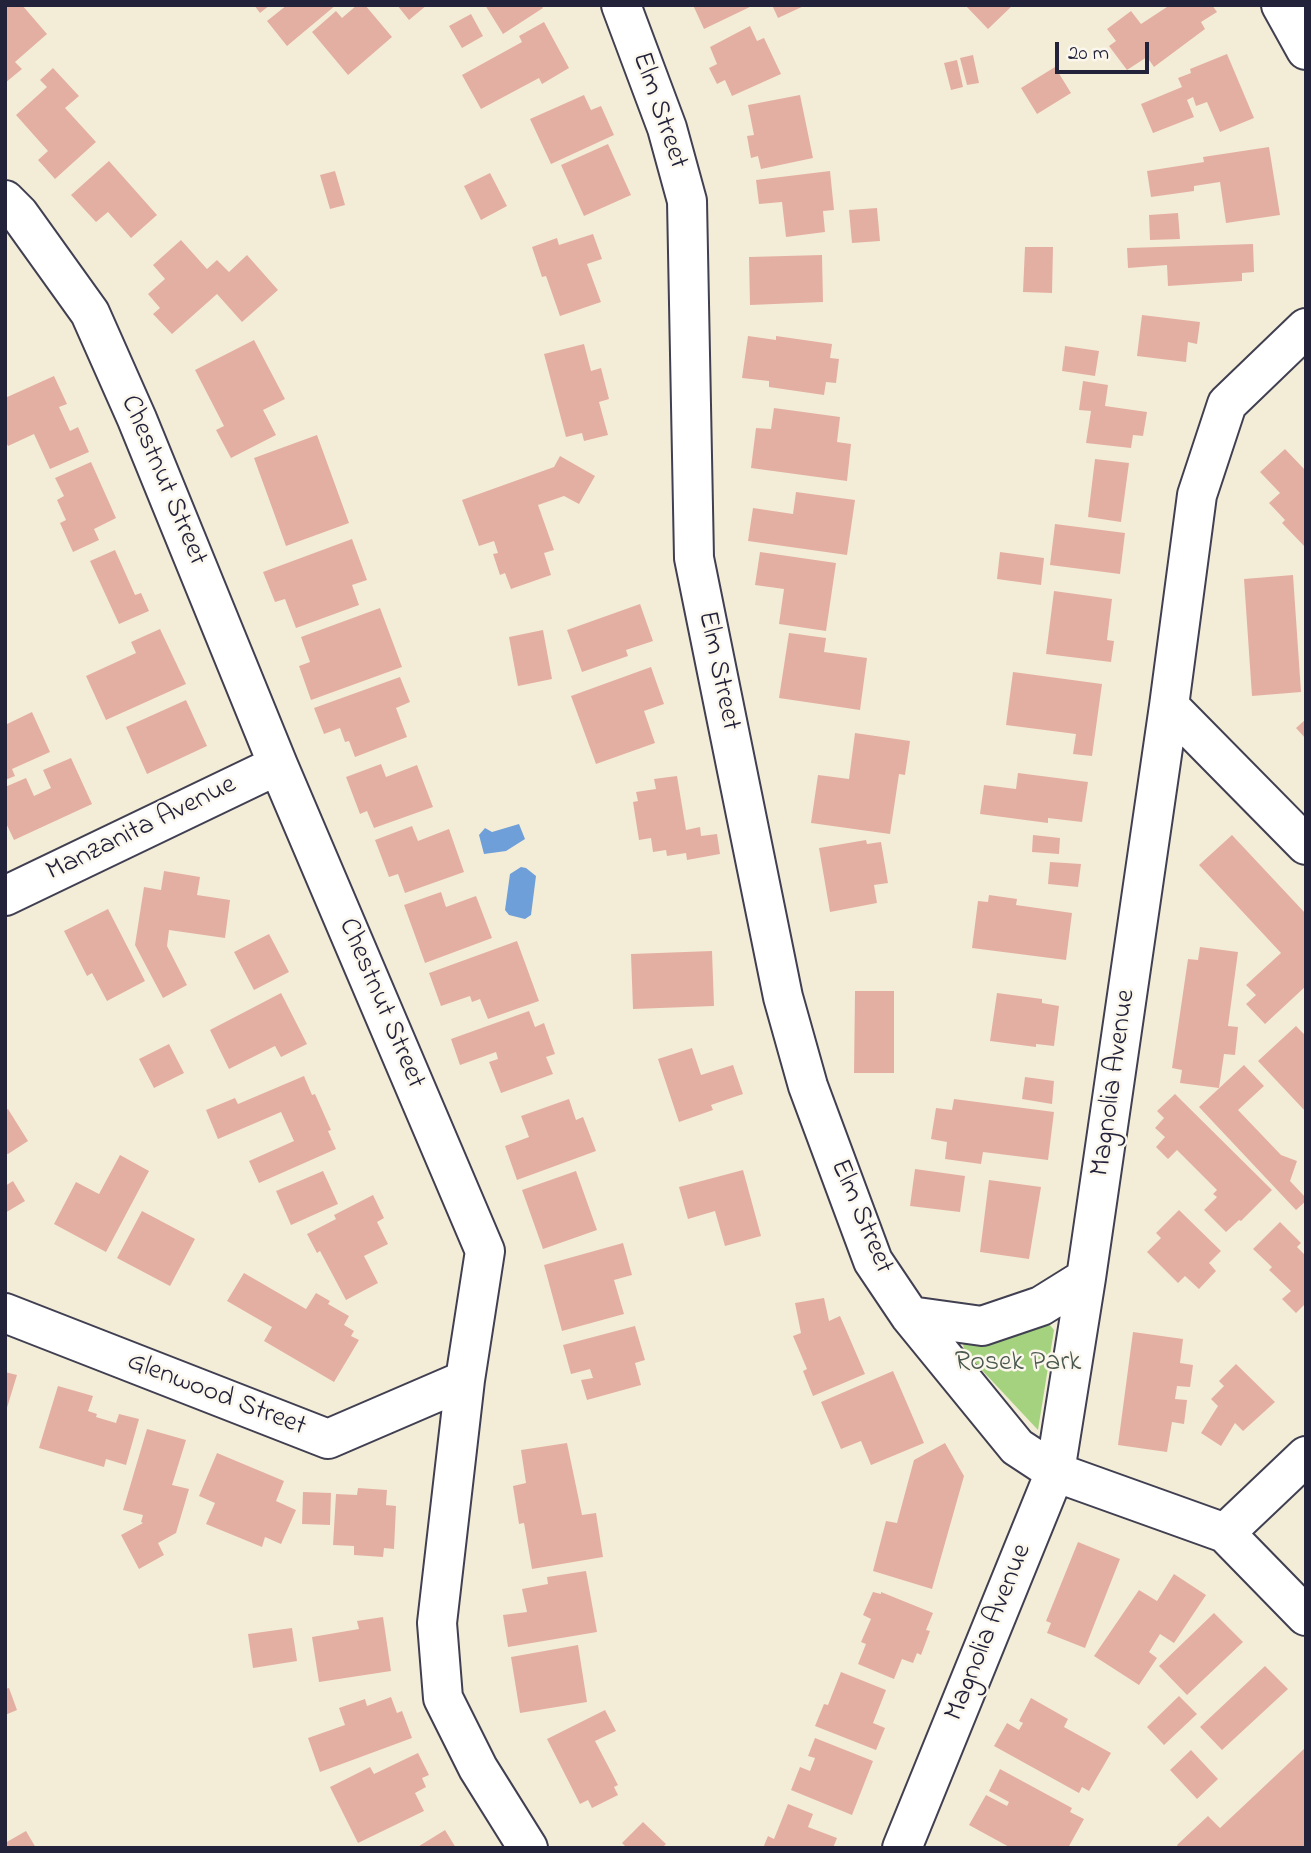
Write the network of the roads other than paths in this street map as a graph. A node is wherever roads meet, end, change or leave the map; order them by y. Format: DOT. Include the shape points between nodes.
graph roads {
  1 [pos="621,5"];
  2 [pos="1281,5"];
  3 [pos="1306,50"];
  4 [pos="5,200"];
  5 [pos="1306,328"];
  6 [pos="1169,706"];
  7 [pos="278,765"];
  8 [pos="1306,845"];
  9 [pos="5,896"];
  10 [pos="1086,1278"];
  11 [pos="5,1313"];
  12 [pos="911,1316"];
  13 [pos="465,1380"];
  14 [pos="1306,1456"];
  15 [pos="1055,1472"];
  16 [pos="1225,1533"];
  17 [pos="1306,1616"];
  18 [pos="528,1848"];
  19 [pos="902,1848"];
  1 -- 12 [label="street, Elm Street" via="667,128 687,201 694,558 783,997 808,1086 873,1261"];
  2 -- 3 [label="street"];
  4 -- 7 [label="street, Chestnut Street" via="90,313"];
  5 -- 6 [label="street, Magnolia Avenue" via="1227,404 1197,495"];
  6 -- 8 [label="street"];
  6 -- 10 [label="street, Magnolia Avenue"];
  7 -- 9 [label="street, Manzanita Avenue"];
  7 -- 13 [label="street, Chestnut Street" via="485,1251"];
  10 -- 12 [label="street" via="1041,1306 982,1326"];
  10 -- 15 [label="street, Magnolia Avenue"];
  11 -- 13 [label="street, Glenwood Street" via="328,1439"];
  12 -- 15 [label="street, Elm Street" via="1017,1447"];
  13 -- 18 [label="street, Chestnut Street" via="437,1623 443,1698 478,1768"];
  14 -- 16 [label="street"];
  15 -- 16 [label="street, Elm Street"];
  15 -- 19 [label="street, Magnolia Avenue"];
  16 -- 17 [label="street, Elm Street"];
}
